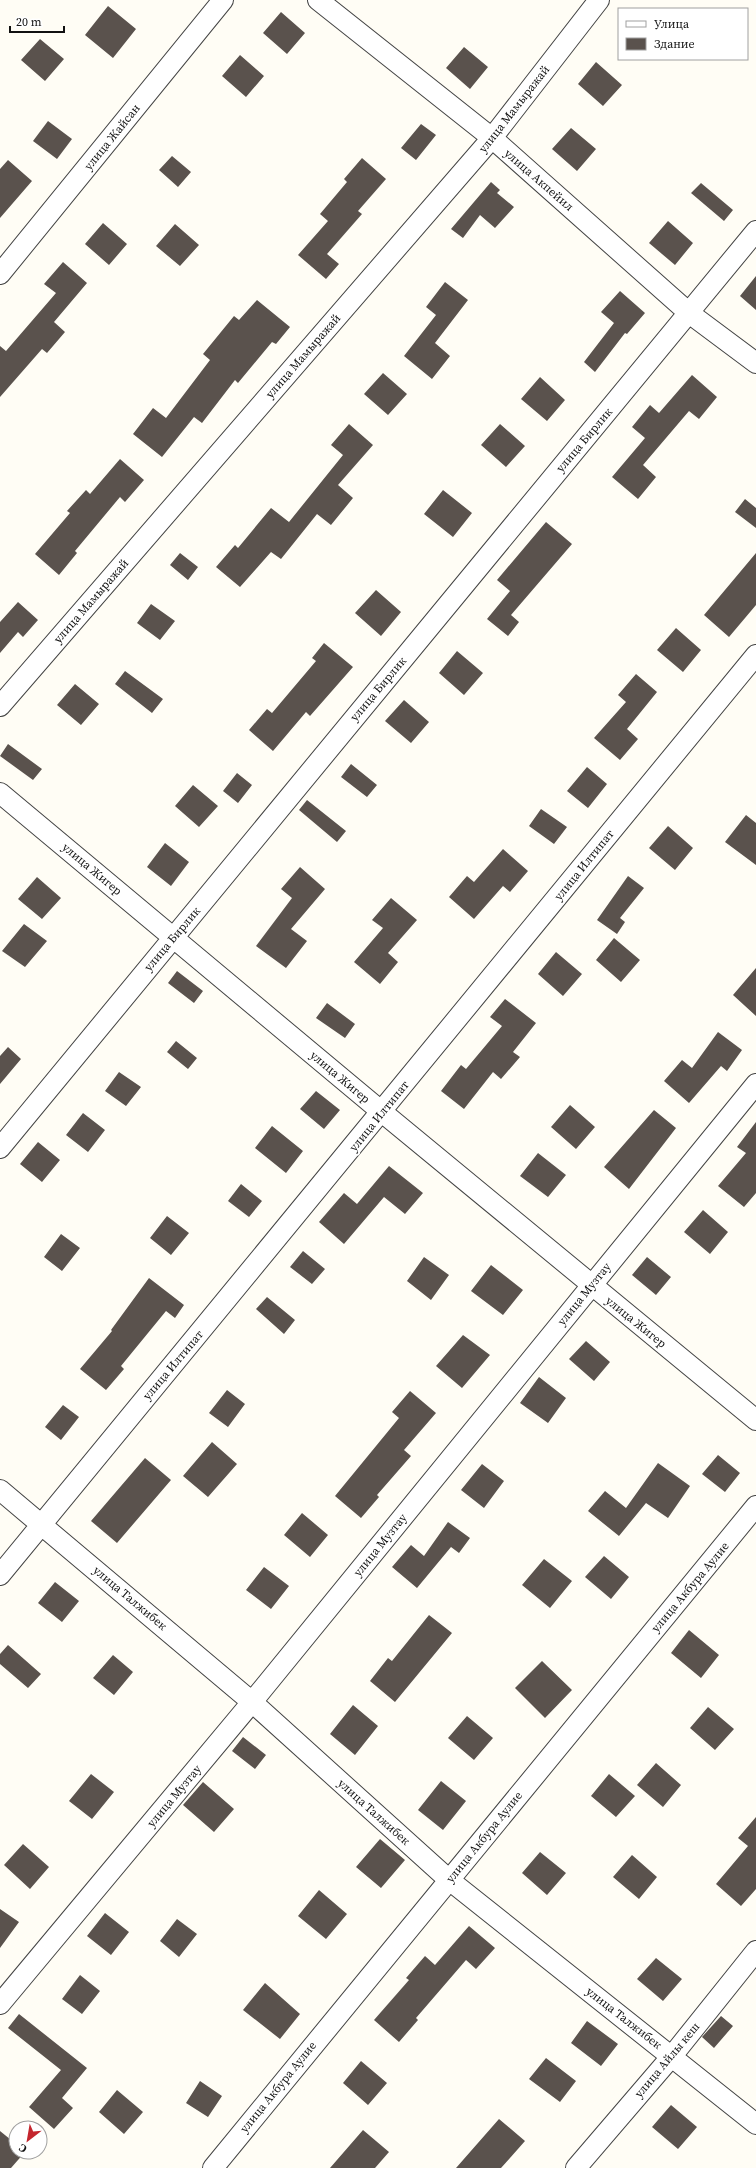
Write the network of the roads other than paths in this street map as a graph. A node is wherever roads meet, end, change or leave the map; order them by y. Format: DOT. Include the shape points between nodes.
graph roads {
  1 [pos="223,0"];
  2 [pos="318,0"];
  3 [pos="599,0"];
  4 [pos="492,138"];
  5 [pos="756,231"];
  6 [pos="0,274"];
  7 [pos="689,313"];
  8 [pos="756,363"];
  9 [pos="756,655"];
  10 [pos="0,706"];
  11 [pos="0,794"];
  12 [pos="174,937"];
  13 [pos="756,1084"];
  14 [pos="382,1112"];
  15 [pos="0,1148"];
  16 [pos="591,1285"];
  17 [pos="756,1420"];
  18 [pos="0,1490"];
  19 [pos="756,1506"];
  20 [pos="42,1524"];
  21 [pos="0,1575"];
  22 [pos="252,1702"];
  23 [pos="448,1879"];
  24 [pos="756,1951"];
  25 [pos="0,2004"];
  26 [pos="672,2056"];
  27 [pos="756,2124"];
  28 [pos="213,2168"];
  29 [pos="576,2168"];
  1 -- 6 [label="street, улица Жайсан"];
  2 -- 4 [label="street, улица Акпейил"];
  3 -- 4 [label="street, улица Мамыражай"];
  4 -- 7 [label="street, улица Акпейил"];
  4 -- 10 [label="street, улица Мамыражай"];
  5 -- 7 [label="street, улица Бирлик"];
  7 -- 8 [label="street, улица Акпейил"];
  7 -- 12 [label="street, улица Бирлик"];
  9 -- 14 [label="street, улица Илтипат"];
  11 -- 12 [label="street, улица Жигер"];
  12 -- 14 [label="street, улица Жигер"];
  12 -- 15 [label="street, улица Бирлик"];
  13 -- 16 [label="street, улица Музтау"];
  14 -- 16 [label="street, улица Жигер"];
  14 -- 20 [label="street, улица Илтипат"];
  16 -- 17 [label="street, улица Жигер"];
  16 -- 22 [label="street, улица Музтау"];
  18 -- 20 [label="street, улица Талжибек"];
  19 -- 23 [label="street, улица Акбура Аулие"];
  20 -- 21 [label="street, улица Илтипат"];
  20 -- 22 [label="street, улица Талжибек"];
  22 -- 23 [label="street, улица Талжибек"];
  22 -- 25 [label="street, улица Музтау"];
  23 -- 26 [label="street, улица Талжибек"];
  23 -- 28 [label="street, улица Акбура Аулие"];
  24 -- 26 [label="street, улица Айлы кеш"];
  26 -- 27 [label="street, улица Талжибек"];
  26 -- 29 [label="street, улица Айлы кеш"];
}
